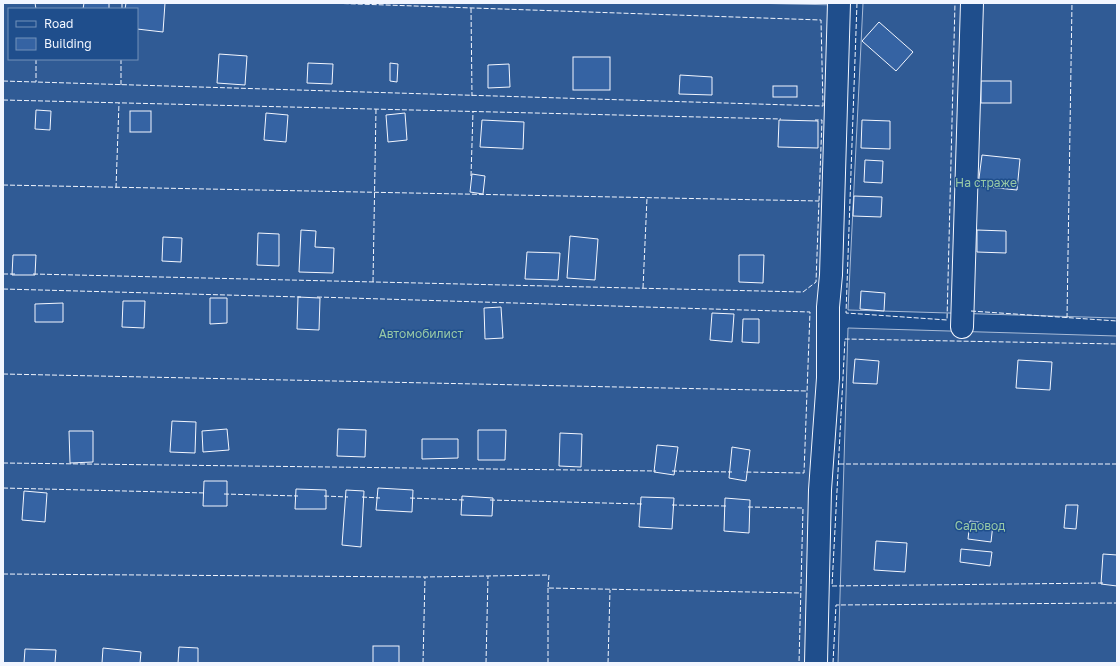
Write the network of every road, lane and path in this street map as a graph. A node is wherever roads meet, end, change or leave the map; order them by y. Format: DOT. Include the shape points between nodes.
graph roads {
  1 [pos="839,3"];
  2 [pos="972,3"];
  3 [pos="962,327"];
  4 [pos="816,663"];
  1 -- 4 [label="street" via="828,307 828,378 820,490"];
  2 -- 3 [label="street"];
}
